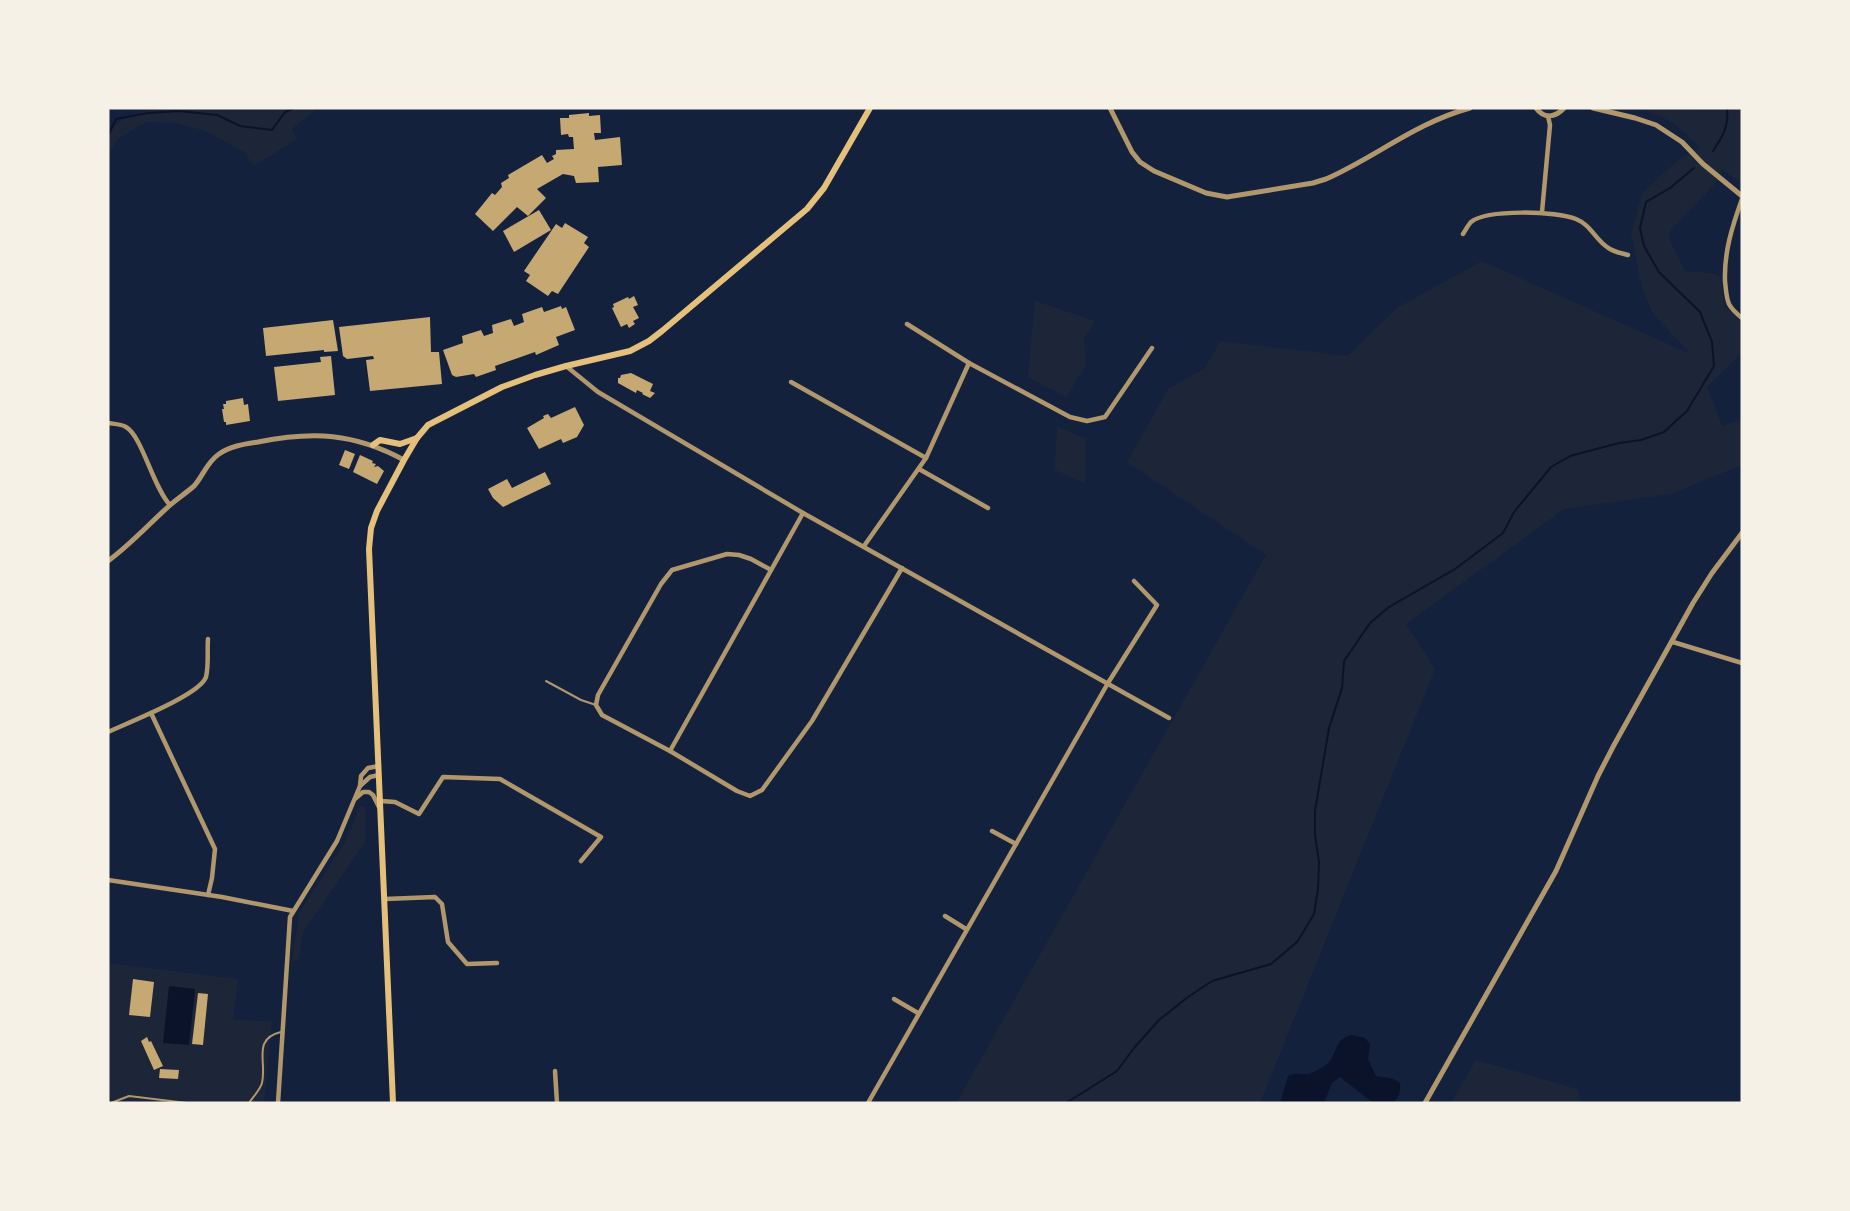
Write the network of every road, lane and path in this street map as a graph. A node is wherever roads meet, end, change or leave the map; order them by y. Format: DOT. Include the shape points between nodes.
graph roads {
  1 [pos="870,108"];
  2 [pos="1110,108"];
  3 [pos="1470,108"];
  4 [pos="1536,108"];
  5 [pos="1564,108"];
  6 [pos="1593,108"];
  7 [pos="1548,116"];
  8 [pos="1742,198"];
  9 [pos="1542,212"];
  10 [pos="1463,234"];
  11 [pos="1628,255"];
  12 [pos="1742,318"];
  13 [pos="907,324"];
  14 [pos="1152,348"];
  15 [pos="969,363"];
  16 [pos="566,366"];
  17 [pos="791,382"];
  18 [pos="108,423"];
  19 [pos="417,438"];
  20 [pos="373,445"];
  21 [pos="926,458"];
  22 [pos="404,460"];
  23 [pos="919,469"];
  24 [pos="170,505"];
  25 [pos="988,508"];
  26 [pos="803,513"];
  27 [pos="1742,533"];
  28 [pos="864,546"];
  29 [pos="108,561"];
  30 [pos="902,568"];
  31 [pos="771,570"];
  32 [pos="1134,581"];
  33 [pos="208,639"];
  34 [pos="1673,642"];
  35 [pos="1742,663"];
  36 [pos="546,681"];
  37 [pos="1108,683"];
  38 [pos="596,705"];
  39 [pos="151,713"];
  40 [pos="1169,718"];
  41 [pos="108,732"];
  42 [pos="670,751"];
  43 [pos="379,766"];
  44 [pos="379,775"];
  45 [pos="360,786"];
  46 [pos="355,799"];
  47 [pos="381,801"];
  48 [pos="381,812"];
  49 [pos="992,831"];
  50 [pos="1016,844"];
  51 [pos="581,861"];
  52 [pos="108,880"];
  53 [pos="208,894"];
  54 [pos="385,899"];
  55 [pos="293,912"];
  56 [pos="945,916"];
  57 [pos="966,929"];
  58 [pos="497,963"];
  59 [pos="894,999"];
  60 [pos="918,1012"];
  61 [pos="281,1032"];
  62 [pos="555,1071"];
  63 [pos="111,1103"];
  64 [pos="187,1103"];
  65 [pos="249,1103"];
  66 [pos="278,1103"];
  67 [pos="393,1103"];
  68 [pos="557,1103"];
  69 [pos="868,1103"];
  70 [pos="1425,1103"];
  1 -- 16 [label="main road" via="824,188 791,224 649,341 630,351"];
  2 -- 3 [label="street" via="1131,152 1145,166 1206,193 1227,197 1326,179 1445,115"];
  4 -- 7 [label="street"];
  5 -- 7 [label="street"];
  6 -- 8 [label="street" via="1656,125 1682,142"];
  7 -- 9 [label="street"];
  8 -- 12 [label="street" via="1730,232 1725,273 1728,303"];
  9 -- 10 [label="street" via="1484,217 1471,223"];
  9 -- 11 [label="street" via="1586,224 1605,246"];
  13 -- 15 [label="street"];
  14 -- 15 [label="street" via="1105,417 1087,421 1070,417"];
  15 -- 21 [label="street"];
  16 -- 19 [label="main road" via="484,396 428,425"];
  16 -- 26 [label="street" via="598,392"];
  17 -- 21 [label="street"];
  18 -- 24 [label="street" via="133,432 155,483"];
  19 -- 20 [label="main road" via="400,444 380,440"];
  19 -- 22 [label="main road"];
  20 -- 22 [label="street"];
  20 -- 24 [label="street" via="307,435 242,445 216,455 194,486"];
  21 -- 23 [label="street"];
  22 -- 43 [label="main road" via="377,511 369,540"];
  23 -- 25 [label="street"];
  23 -- 28 [label="street"];
  24 -- 29 [label="street"];
  26 -- 28 [label="street"];
  26 -- 31 [label="street"];
  27 -- 34 [label="street" via="1712,573"];
  28 -- 30 [label="street"];
  30 -- 37 [label="street"];
  30 -- 42 [label="street" via="812,721 762,790 750,796 737,791"];
  31 -- 38 [label="street" via="751,559 727,554 672,570 598,695"];
  31 -- 42 [label="street"];
  32 -- 37 [label="street" via="1158,605"];
  33 -- 39 [label="street" via="206,677 200,687"];
  34 -- 35 [label="street"];
  34 -- 70 [label="street" via="1604,766 1556,871"];
  36 -- 38 [label="lane"];
  37 -- 40 [label="street"];
  37 -- 50 [label="street"];
  38 -- 42 [label="street" via="602,715"];
  39 -- 41 [label="street"];
  39 -- 53 [label="street" via="215,849"];
  43 -- 44 [label="main road"];
  43 -- 45 [label="street" via="365,771"];
  44 -- 45 [label="street"];
  44 -- 47 [label="main road"];
  45 -- 46 [label="street"];
  46 -- 48 [label="street" via="363,792 371,793"];
  46 -- 55 [label="street" via="334,847"];
  47 -- 48 [label="main road"];
  47 -- 51 [label="street" via="392,801 419,814 443,777 500,779 601,837"];
  48 -- 54 [label="main road"];
  49 -- 50 [label="street"];
  50 -- 57 [label="street"];
  52 -- 53 [label="street"];
  53 -- 55 [label="street"];
  54 -- 58 [label="street" via="435,897 442,904 448,942 467,964"];
  54 -- 67 [label="main road"];
  55 -- 61 [label="street"];
  56 -- 57 [label="street"];
  57 -- 60 [label="street"];
  59 -- 60 [label="street"];
  60 -- 69 [label="street"];
  61 -- 65 [label="lane" via="270,1034 263,1043 262,1084"];
  61 -- 66 [label="street"];
  62 -- 68 [label="street"];
  63 -- 64 [label="lane" via="129,1096"];
}
